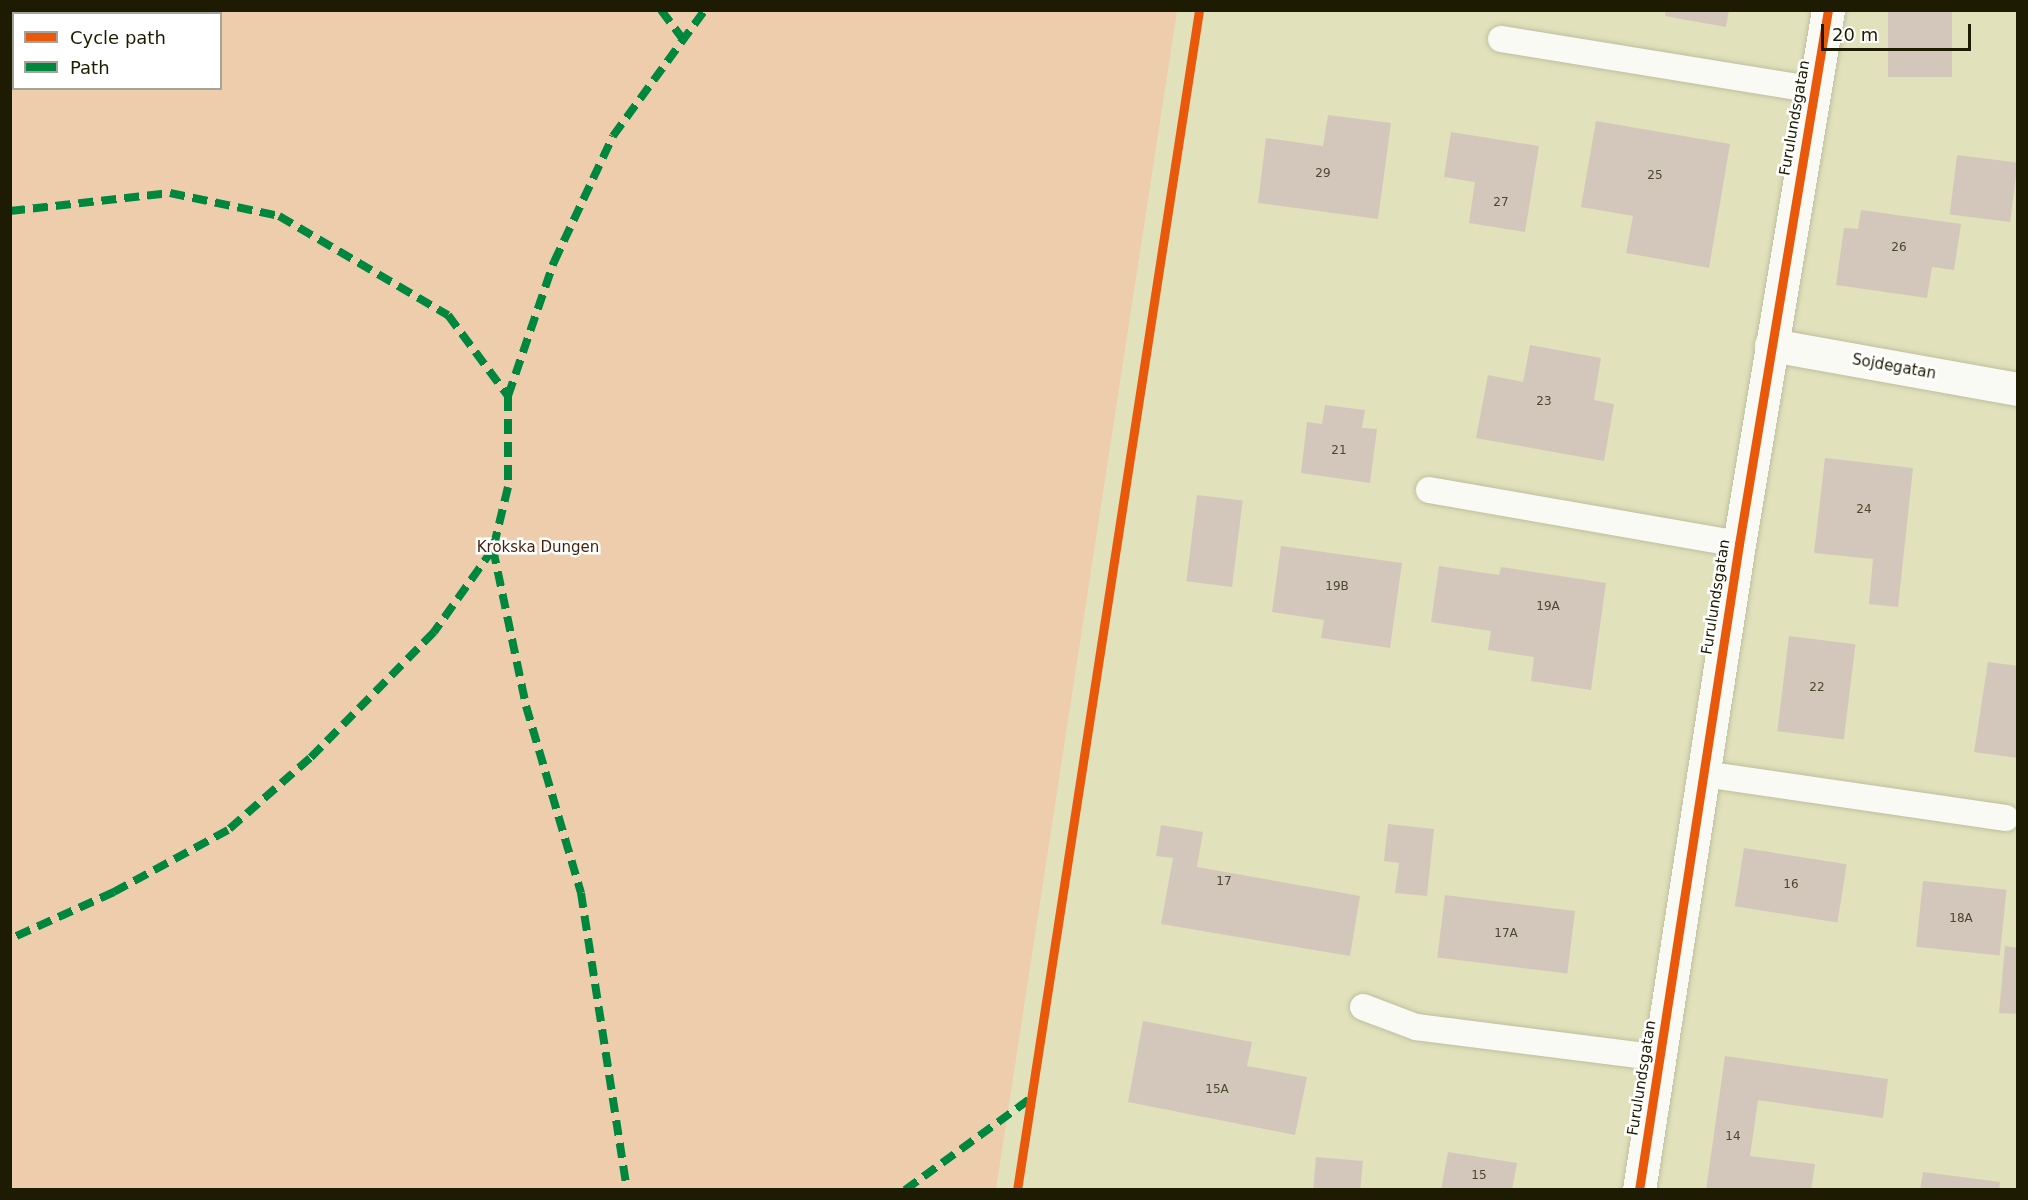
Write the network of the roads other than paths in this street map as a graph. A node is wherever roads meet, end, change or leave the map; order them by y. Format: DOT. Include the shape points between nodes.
graph roads {
  1 [pos="1828,10"];
  2 [pos="1501,39"];
  3 [pos="1816,90"];
  4 [pos="1771,345"];
  5 [pos="2018,389"];
  6 [pos="1429,490"];
  7 [pos="1739,544"];
  8 [pos="1704,774"];
  9 [pos="2006,818"];
  10 [pos="1363,1007"];
  11 [pos="1660,1058"];
  12 [pos="1639,1190"];
  1 -- 3 [label="street, Furulundsgatan"];
  2 -- 3 [label="lane, Furulundsgatan"];
  3 -- 4 [label="street, Furulundsgatan"];
  4 -- 5 [label="street, Sojdegatan"];
  4 -- 7 [label="street, Furulundsgatan"];
  6 -- 7 [label="lane, Furulundsgatan"];
  7 -- 8 [label="street, Furulundsgatan"];
  8 -- 9 [label="lane"];
  8 -- 11 [label="street, Furulundsgatan"];
  10 -- 11 [label="lane, Furulundsgatan" via="1416,1027"];
  11 -- 12 [label="street, Furulundsgatan"];
}
